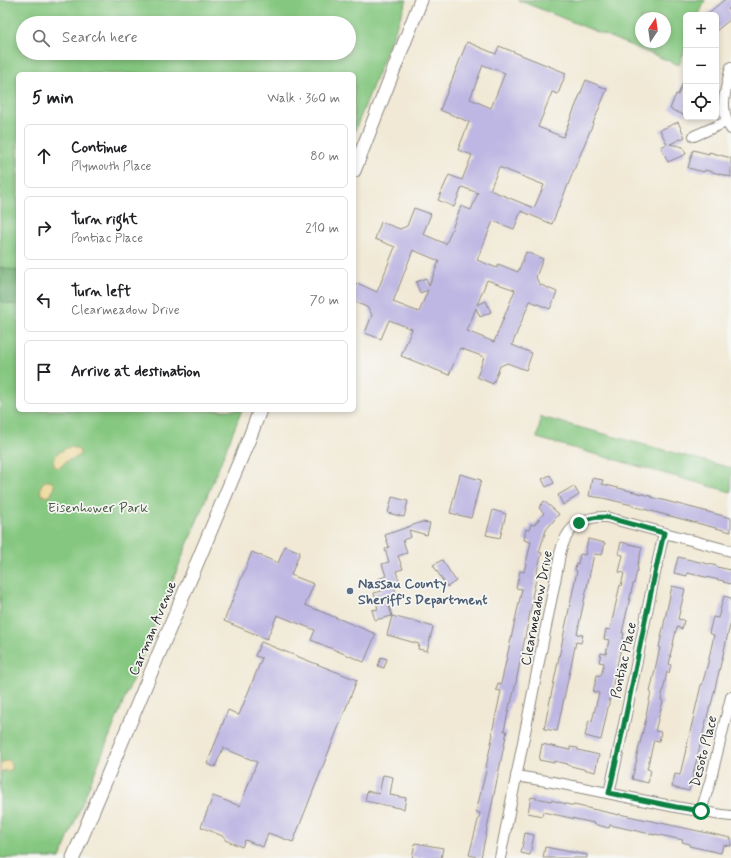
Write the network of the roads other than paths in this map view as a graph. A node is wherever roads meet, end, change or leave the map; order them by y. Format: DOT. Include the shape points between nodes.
graph roads {
  1 [pos="421,0"];
  2 [pos="731,67"];
  3 [pos="729,125"];
  4 [pos="694,136"];
  5 [pos="356,166"];
  6 [pos="259,412"];
  7 [pos="664,533"];
  8 [pos="731,551"];
  9 [pos="731,697"];
  10 [pos="516,776"];
  11 [pos="609,793"];
  12 [pos="701,811"];
  13 [pos="731,816"];
  14 [pos="73,858"];
  15 [pos="500,858"];
  1 -- 5 [label="main road"];
  2 -- 3 [label="street" via="723,104"];
  3 -- 4 [label="street"];
  6 -- 14 [label="main road, Carman Avenue"];
  7 -- 8 [label="street, Clearmeadow Drive"];
  7 -- 10 [label="street, Clearmeadow Drive" via="606,517 597,517 579,523 566,538 558,566"];
  7 -- 11 [label="street, Pontiac Place"];
  9 -- 12 [label="street, Desoto Place"];
  10 -- 11 [label="street"];
  10 -- 15 [label="street, Clearmeadow Drive"];
  11 -- 12 [label="street"];
  12 -- 13 [label="street"];
}
